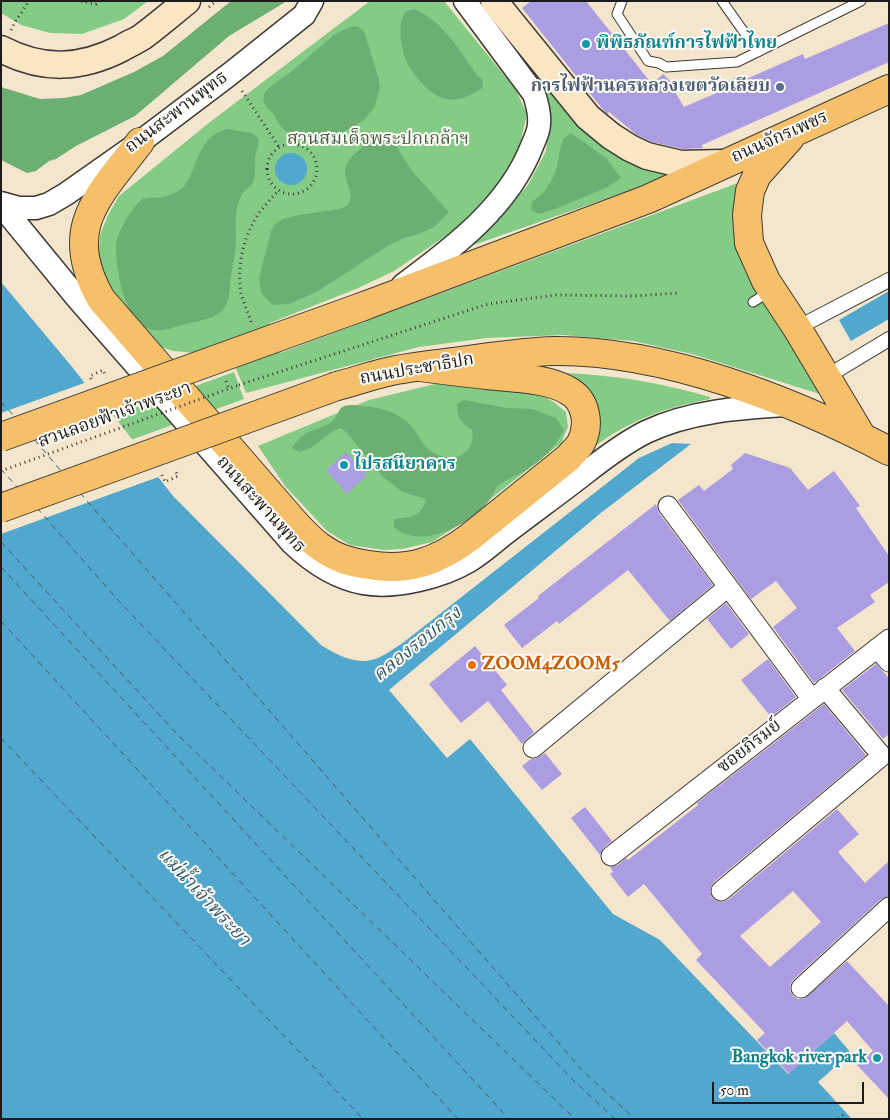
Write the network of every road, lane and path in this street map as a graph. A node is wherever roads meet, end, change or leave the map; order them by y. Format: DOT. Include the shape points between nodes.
graph roads {
  1 [pos="29,1"];
  2 [pos="81,1"];
  3 [pos="100,1"];
  4 [pos="186,1"];
  5 [pos="328,1"];
  6 [pos="465,1"];
  7 [pos="494,1"];
  8 [pos="622,1"];
  9 [pos="722,1"];
  10 [pos="861,1"];
  11 [pos="308,8"];
  12 [pos="8,26"];
  13 [pos="1,49"];
  14 [pos="758,52"];
  15 [pos="109,54"];
  16 [pos="230,74"];
  17 [pos="889,89"];
  18 [pos="796,131"];
  19 [pos="140,142"];
  20 [pos="279,147"];
  21 [pos="723,163"];
  22 [pos="278,191"];
  23 [pos="1,204"];
  24 [pos="889,280"];
  25 [pos="680,293"];
  26 [pos="375,302"];
  27 [pos="253,329"];
  28 [pos="799,331"];
  29 [pos="889,339"];
  30 [pos="420,367"];
  31 [pos="822,372"];
  32 [pos="226,381"];
  33 [pos="229,389"];
  34 [pos="787,405"];
  35 [pos="1,437"];
  36 [pos="862,437"];
  37 [pos="889,451"];
  38 [pos="1,471"];
  39 [pos="668,506"];
  40 [pos="1,508"];
  41 [pos="728,587"];
  42 [pos="885,650"];
  43 [pos="818,693"];
  44 [pos="533,748"];
  45 [pos="611,856"];
  46 [pos="721,891"];
  47 [pos="889,907"];
  48 [pos="801,988"];
  49 [pos="846,1112"];
  50 [pos="839,1119"];
  1 -- 12 [label="path"];
  2 -- 3 [label="path" via="96,4"];
  4 -- 15 [label="main road" via="140,38"];
  5 -- 11 [label="street, ถนนสะพานพุทธ"];
  6 -- 26 [label="street" via="534,94 540,126 516,179 488,214 429,266"];
  7 -- 21 [label="main road, ถนนจักรเพชร" via="588,117 612,136 647,156 682,164"];
  8 -- 14 [label="lane" via="617,14 642,53 648,60 666,68 737,62"];
  9 -- 14 [label="lane"];
  10 -- 14 [label="lane"];
  11 -- 16 [label="street, ถนนสะพานพุทธ"];
  12 -- 15 [label="main road" via="21,42 48,50"];
  13 -- 15 [label="main road" via="32,62 61,66"];
  16 -- 19 [label="street, ถนนสะพานพุทธ"];
  16 -- 20 [label="path"];
  17 -- 18 [label="main road, ถนนจักรเพชร"];
  18 -- 21 [label="main road, ถนนจักรเพชร"];
  18 -- 28 [label="main road" via="757,175 750,191 747,214 749,242 766,281 762,296"];
  19 -- 23 [label="street, ถนนสะพานพุทธ" via="49,204 36,208"];
  19 -- 30 [label="main road" via="94,202 86,221 84,252 93,285 101,299 294,522 320,546 352,563 395,568 438,558 568,458 580,444 586,429 584,409 575,395 558,386"];
  20 -- 22 [label="path" via="272,152 266,168 271,185"];
  20 -- 22 [label="path" via="287,144 303,146 314,158 317,174 303,192 295,195"];
  21 -- 26 [label="main road" via="648,199"];
  22 -- 27 [label="path" via="252,225 240,270 241,292"];
  23 -- 34 [label="street, ถนนสะพานพุทธ" via="90,313 292,543 325,568 364,583 402,583 424,579 469,561 612,453 646,432 725,410"];
  24 -- 28 [label="street"];
  25 -- 33 [label="path, สวนลอยฟ้าเจ้าพระยา, bridge" via="556,295 488,304"];
  26 -- 35 [label="main road, bridge"];
  28 -- 31 [label="main road"];
  29 -- 31 [label="street"];
  30 -- 34 [label="main road, ถนนประชาธิปก" via="507,354 555,351 603,355 648,360 693,372"];
  30 -- 40 [label="main road, ถนนประชาธิปก, bridge" via="337,386"];
  31 -- 36 [label="main road"];
  32 -- 33 [label="path"];
  33 -- 38 [label="path, สวนลอยฟ้าเจ้าพระยา, bridge"];
  34 -- 36 [label="main road, ถนนประชาธิปก"];
  36 -- 37 [label="main road, ถนนประชาธิปก"];
  39 -- 41 [label="street"];
  41 -- 43 [label="street"];
  41 -- 44 [label="street"];
  42 -- 43 [label="street, ซอยภิรมย์"];
  43 -- 45 [label="street, ซอยภิรมย์"];
  43 -- 46 [label="street" via="882,756"];
  47 -- 48 [label="street"];
  49 -- 50 [label="path"];
}
